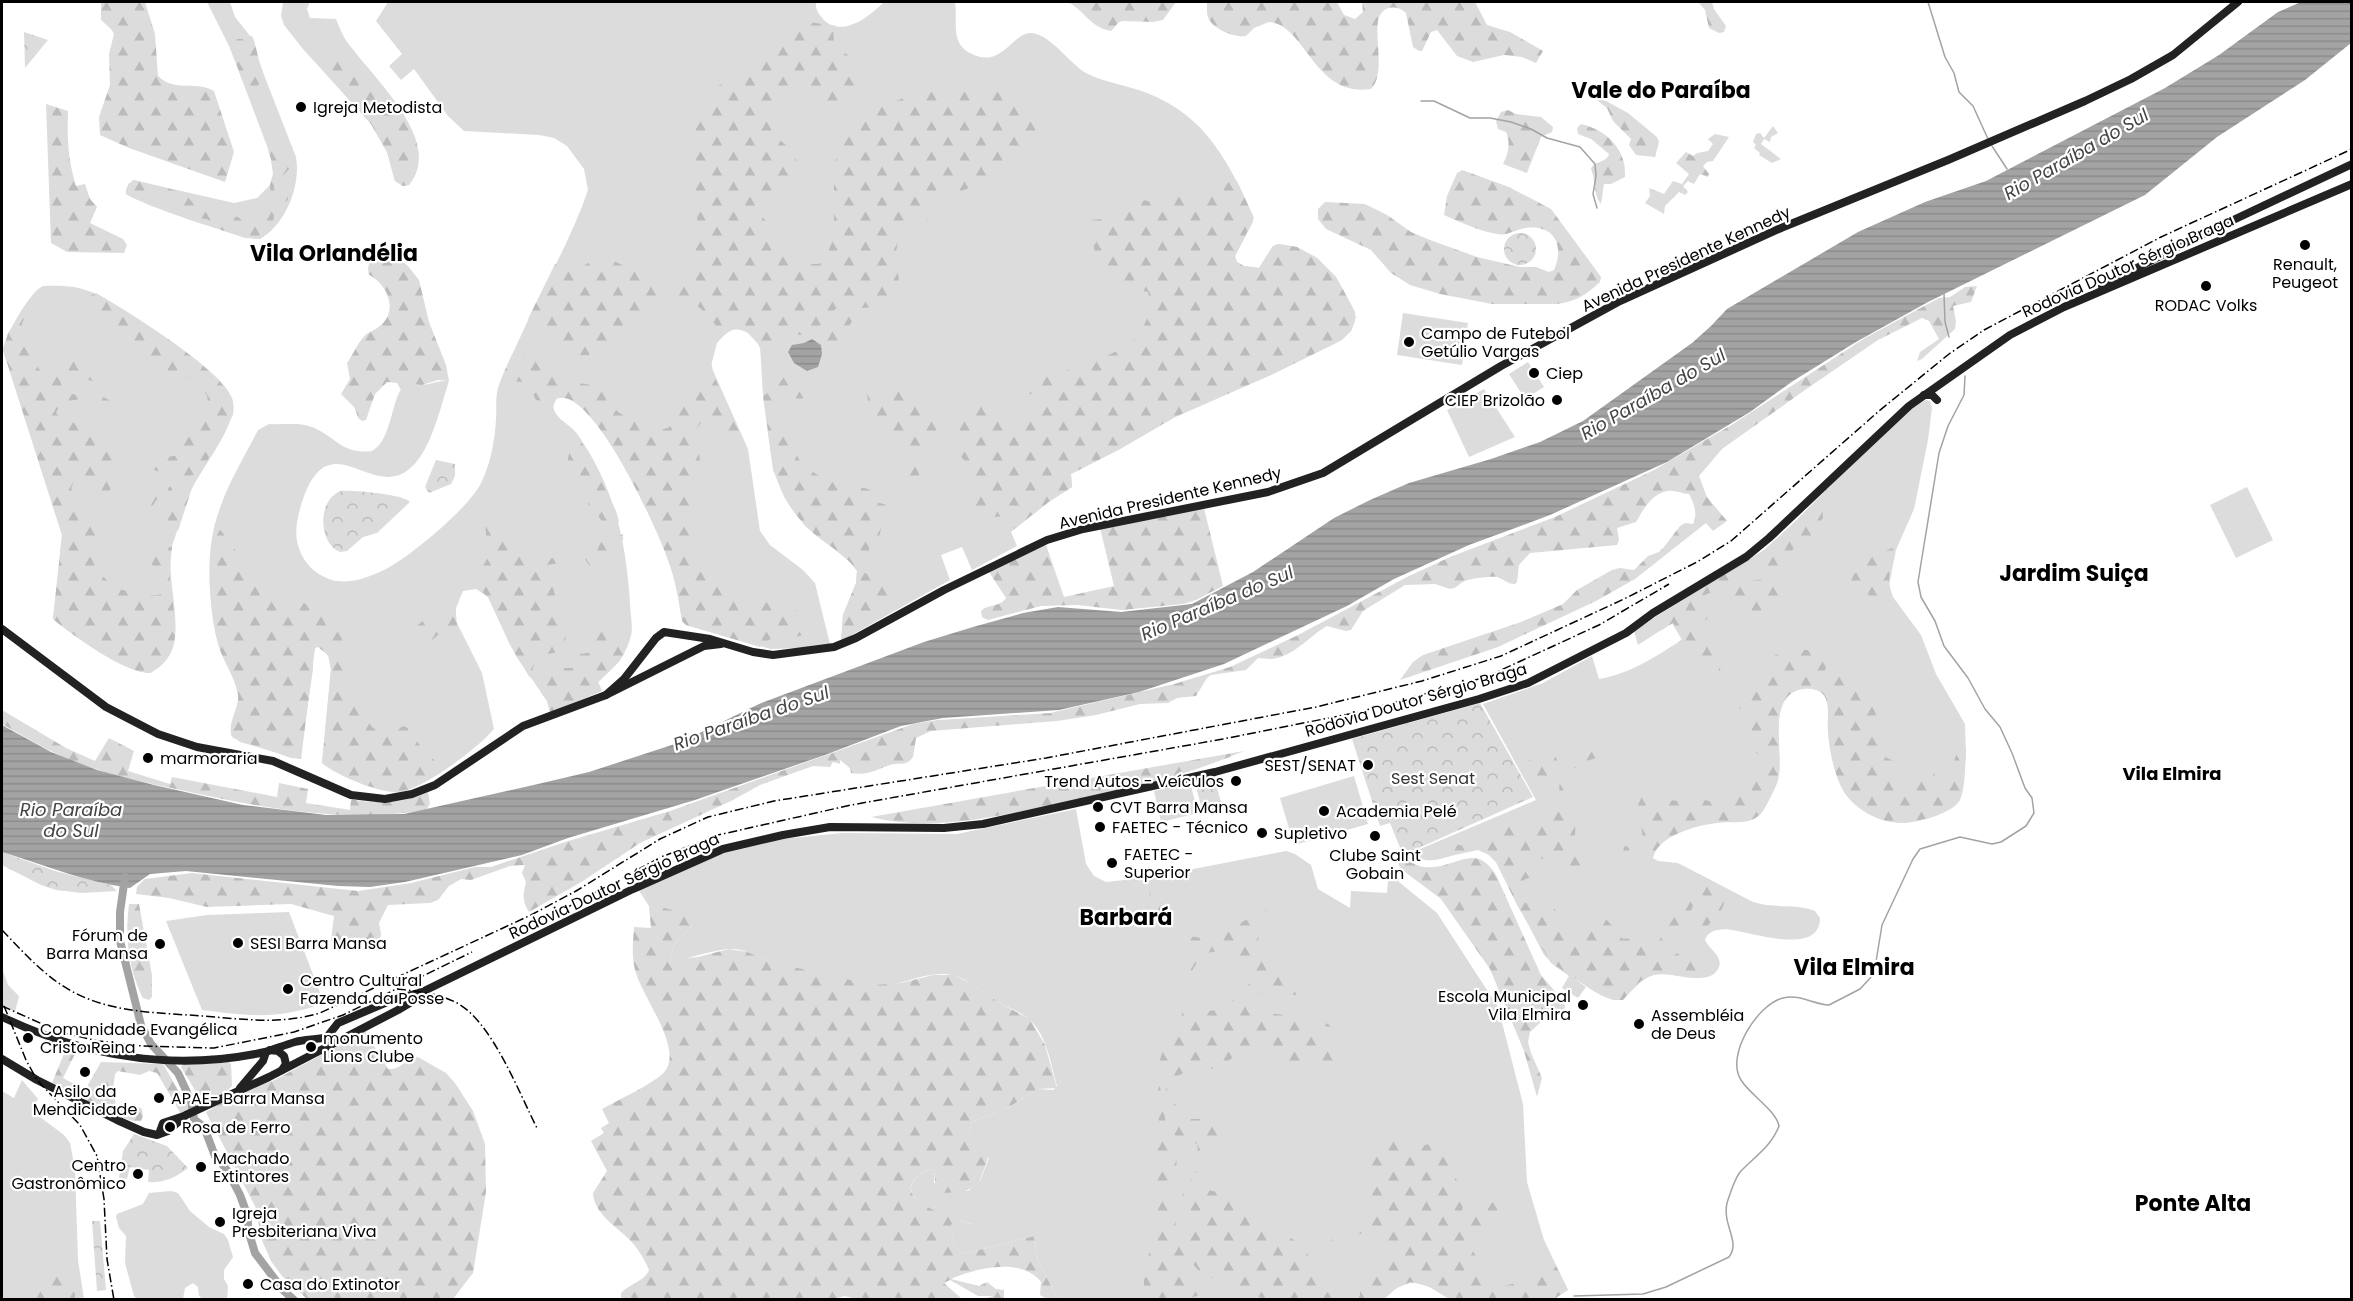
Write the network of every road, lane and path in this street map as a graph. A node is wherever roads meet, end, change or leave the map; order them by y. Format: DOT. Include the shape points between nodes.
graph roads {
  1 [pos="2238,2"];
  2 [pos="2352,164"];
  3 [pos="2352,184"];
  4 [pos="2078,301"];
  5 [pos="1924,395"];
  6 [pos="1936,400"];
  7 [pos="2,629"];
  8 [pos="734,646"];
  9 [pos="633,667"];
  10 [pos="642,677"];
  11 [pos="606,695"];
  12 [pos="422,992"];
  13 [pos="2,1017"];
  14 [pos="268,1051"];
  15 [pos="2,1059"];
  16 [pos="260,1065"];
  17 [pos="282,1070"];
  18 [pos="269,1077"];
  19 [pos="239,1089"];
  1 -- 8 [label="main road, Avenida Presidente Kennedy" via="2158,65 2085,101 1620,301 1501,366 1323,473 1268,492 1094,526 1047,540 834,646 773,655"];
  2 -- 4 [label="main road" via="2193,239"];
  3 -- 4 [label="main road, Rodovia Doutor Sérgio Braga"];
  4 -- 5 [label="main road, Rodovia Doutor Sérgio Braga" via="2010,335"];
  5 -- 6 [label="main road" via="1931,394"];
  5 -- 12 [label="main road, Rodovia Doutor Sérgio Braga" via="1746,557 1602,647 1528,683 1192,778 983,824 944,828 842,826 732,846 633,889"];
  7 -- 11 [label="main road, Avenida Presidente Kennedy" via="106,707 158,734 197,747 273,761 362,797 392,798 423,790 523,726"];
  8 -- 9 [label="main road, Avenida Presidente Kennedy" via="664,632"];
  8 -- 10 [label="main road, Avenida Presidente Kennedy" via="708,645"];
  9 -- 10 [label="main road" via="633,675"];
  9 -- 11 [label="main road, Avenida Presidente Kennedy"];
  10 -- 11 [label="main road, Avenida Presidente Kennedy"];
  12 -- 14 [label="main road, Rodovia Doutor Sérgio Braga" via="338,1023 327,1037"];
  12 -- 17 [label="main road, Rodovia Doutor Sérgio Braga" via="398,1010"];
  13 -- 14 [label="main road, Rodovia Doutor Sérgio Braga" via="76,1046 145,1060 209,1059"];
  14 -- 16 [label="main road, Rodovia Doutor Sérgio Braga"];
  14 -- 17 [label="main road" via="284,1056 286,1064"];
  15 -- 19 [label="main road, Rodovia Doutor Sérgio Braga" via="123,1123 158,1136 187,1114"];
  16 -- 18 [label="main road"];
  16 -- 19 [label="main road, Rodovia Doutor Sérgio Braga"];
  17 -- 18 [label="main road, Rodovia Doutor Sérgio Braga"];
  18 -- 19 [label="main road, Rodovia Doutor Sérgio Braga"];
}
